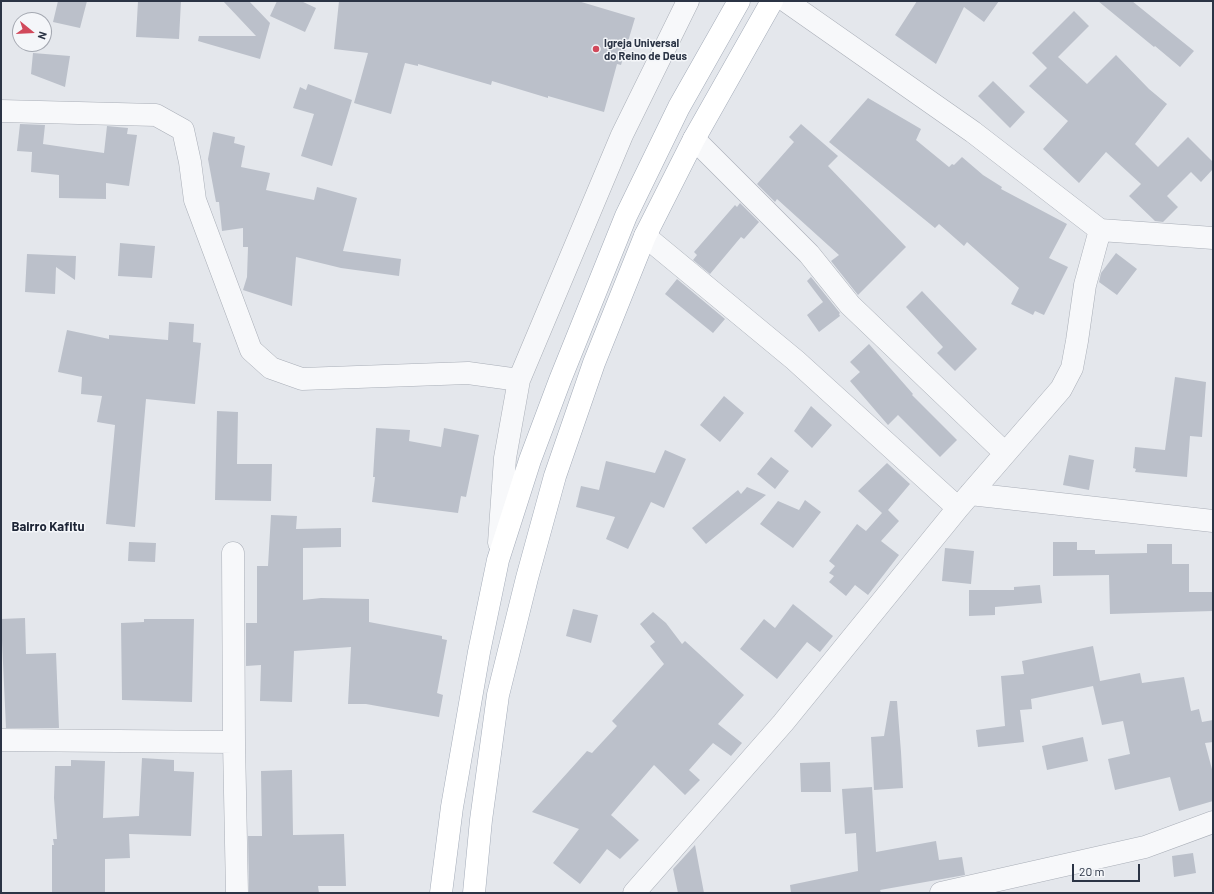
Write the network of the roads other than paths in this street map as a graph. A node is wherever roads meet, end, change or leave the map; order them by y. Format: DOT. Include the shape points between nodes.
graph roads {
  1 [pos="688,1"];
  2 [pos="739,1"];
  3 [pos="772,1"];
  4 [pos="786,1"];
  5 [pos="1,111"];
  6 [pos="694,139"];
  7 [pos="1100,230"];
  8 [pos="645,236"];
  9 [pos="1213,238"];
  10 [pos="519,380"];
  11 [pos="1005,453"];
  12 [pos="964,501"];
  13 [pos="1213,521"];
  14 [pos="233,553"];
  15 [pos="498,560"];
  16 [pos="1,740"];
  17 [pos="234,742"];
  18 [pos="1213,822"];
  19 [pos="236,893"];
  20 [pos="442,893"];
  21 [pos="474,893"];
  22 [pos="634,893"];
  23 [pos="941,893"];
  1 -- 10 [label="street" via="622,135"];
  2 -- 15 [label="main road" via="679,107 626,216 530,460"];
  3 -- 6 [label="main road"];
  4 -- 7 [label="street" via="973,132"];
  5 -- 10 [label="street" via="156,115 182,130 190,162 194,200 251,350 271,368 302,379 468,373"];
  6 -- 8 [label="main road"];
  6 -- 11 [label="street" via="809,254 850,305"];
  7 -- 9 [label="street"];
  7 -- 11 [label="street" via="1084,285 1072,368 1060,389"];
  8 -- 12 [label="street"];
  8 -- 21 [label="main road" via="594,363 568,438 527,578 498,695"];
  10 -- 15 [label="street" via="505,458"];
  11 -- 12 [label="street"];
  12 -- 13 [label="street"];
  12 -- 22 [label="street" via="783,723"];
  14 -- 17 [label="street"];
  15 -- 20 [label="main road" via="452,807"];
  16 -- 17 [label="street"];
  17 -- 19 [label="street"];
  18 -- 23 [label="street" via="1145,847"];
}
